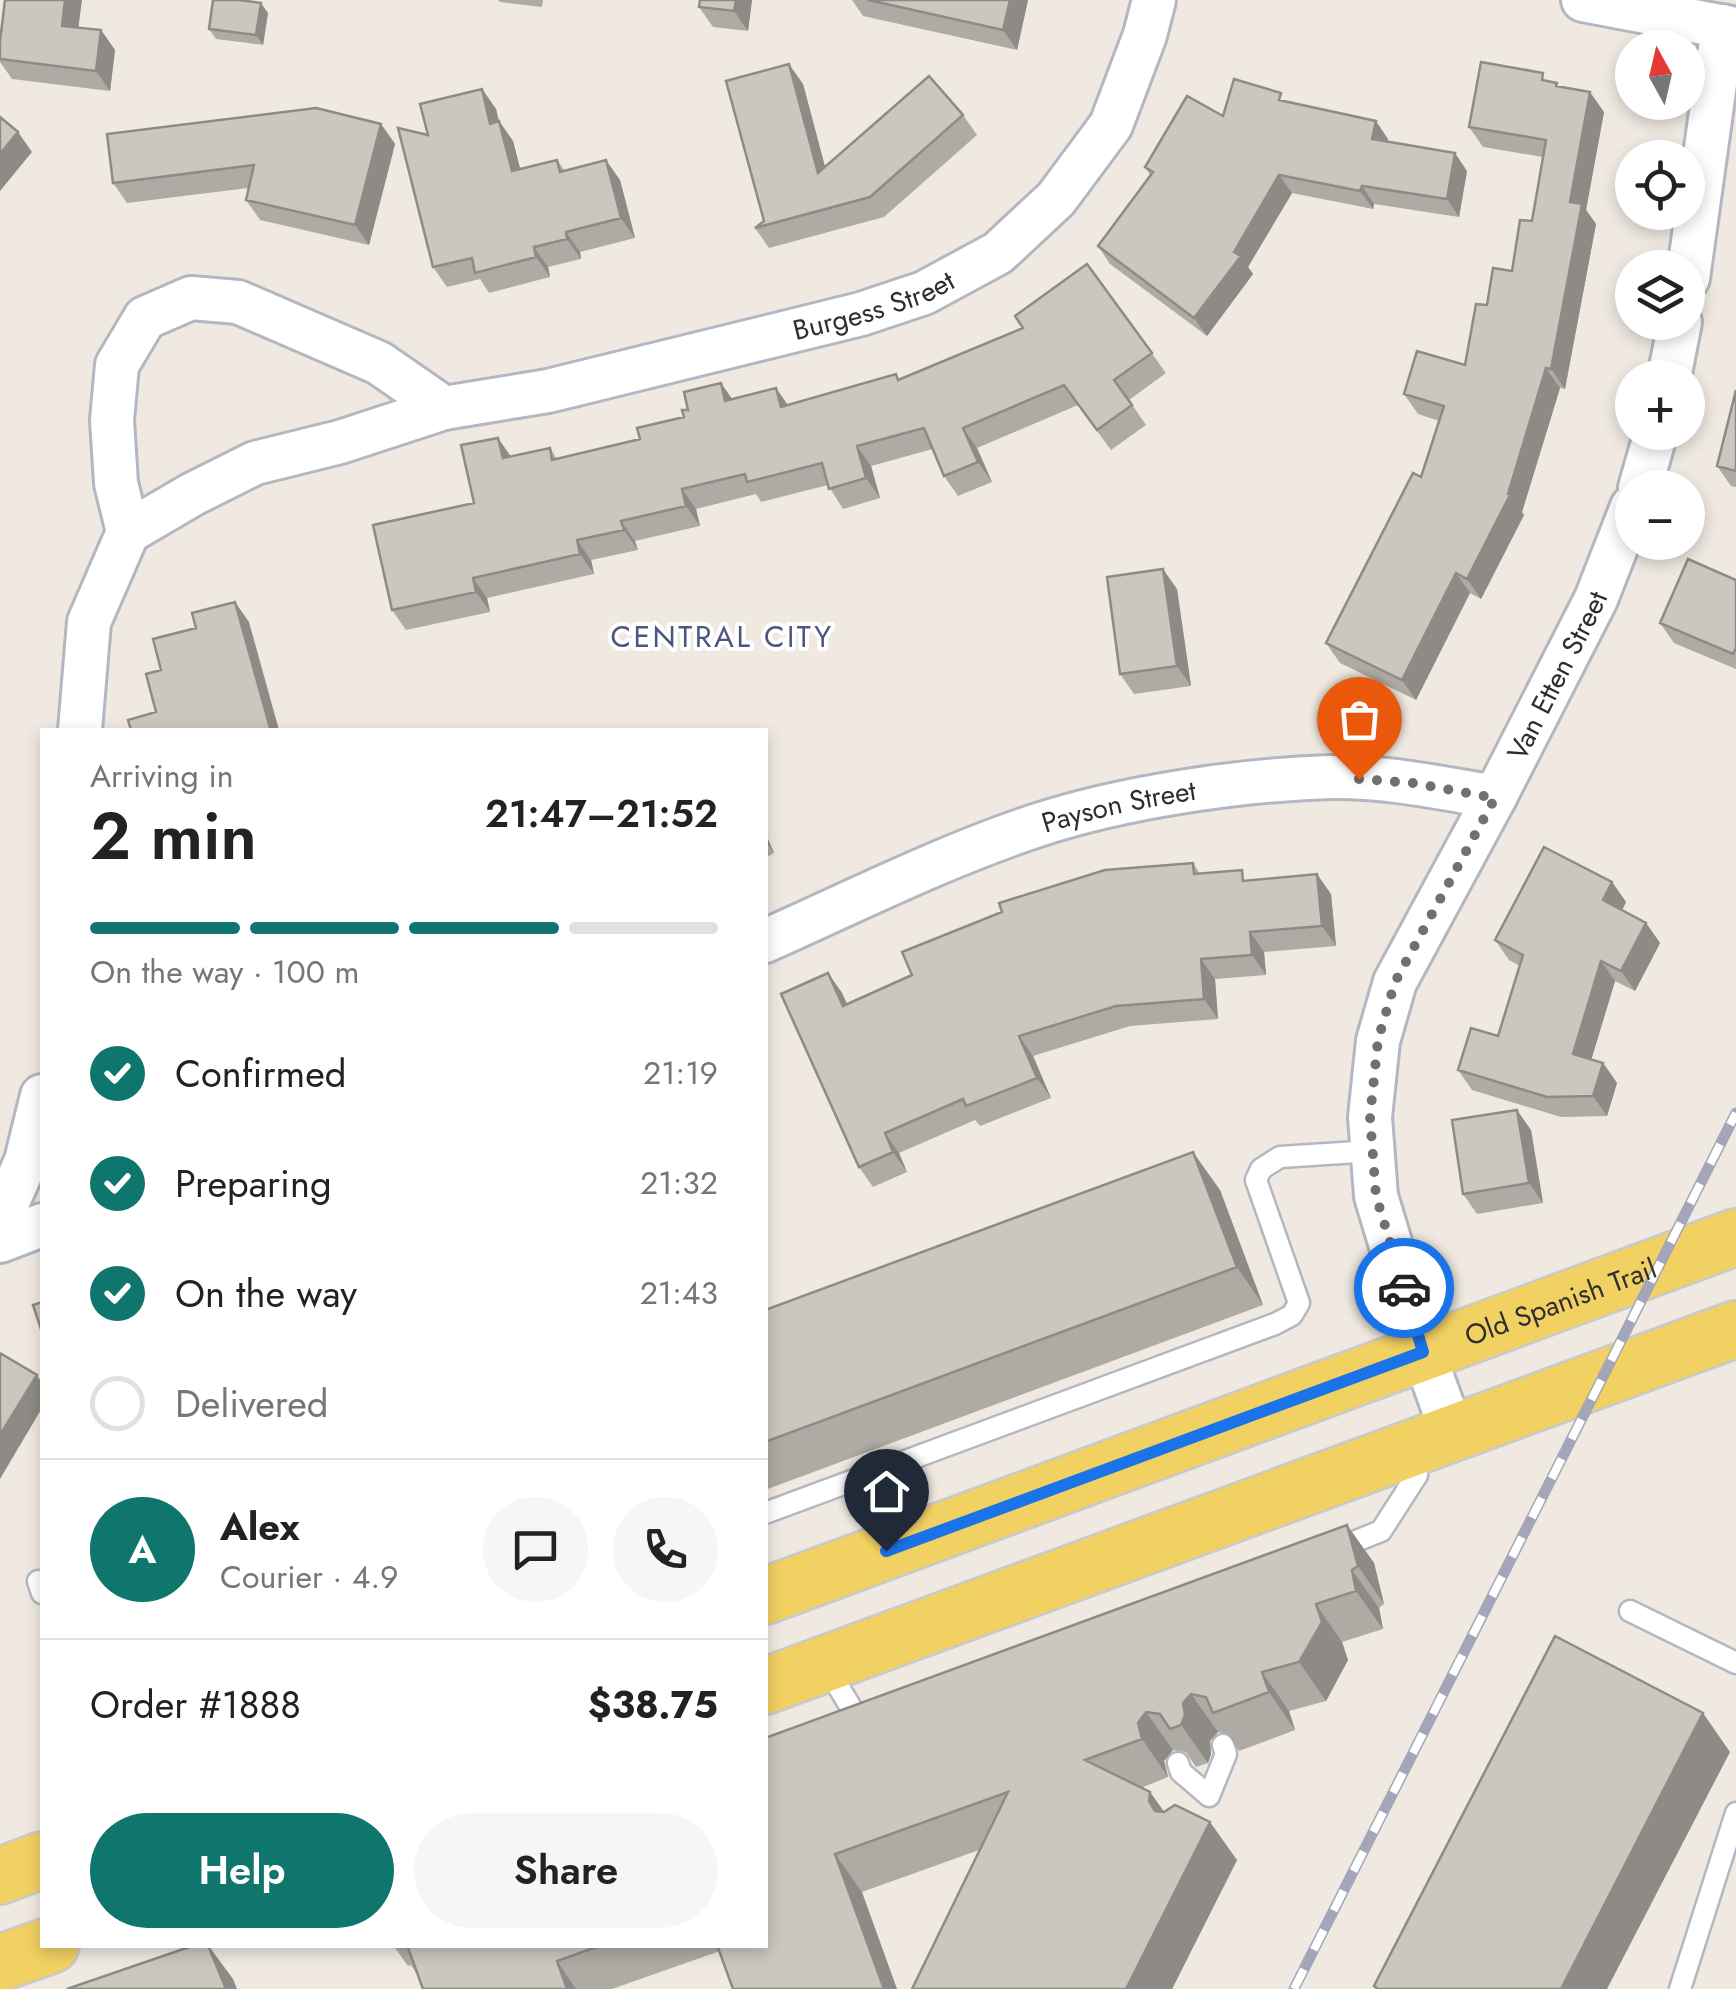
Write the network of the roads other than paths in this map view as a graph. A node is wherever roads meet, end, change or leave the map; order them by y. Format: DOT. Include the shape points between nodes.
graph roads {
  1 [pos="1154,0"];
  2 [pos="1583,0"];
  3 [pos="1730,27"];
  4 [pos="1693,250"];
  5 [pos="444,408"];
  6 [pos="128,532"];
  7 [pos="1615,550"];
  8 [pos="80,728"];
  9 [pos="1495,798"];
  10 [pos="768,940"];
  11 [pos="40,1104"];
  12 [pos="1373,1150"];
  13 [pos="0,1220"];
  14 [pos="40,1226"];
  15 [pos="1736,1237"];
  16 [pos="0,1241"];
  17 [pos="1736,1329"];
  18 [pos="1423,1352"];
  19 [pos="1432,1443"];
  20 [pos="768,1512"];
  21 [pos="1313,1558"];
  22 [pos="789,1587"];
  23 [pos="1630,1611"];
  24 [pos="836,1660"];
  25 [pos="1736,1663"];
  26 [pos="768,1685"];
  27 [pos="893,1717"];
  28 [pos="1223,1745"];
  29 [pos="1178,1762"];
  30 [pos="1736,1813"];
  31 [pos="40,1861"];
  32 [pos="0,1876"];
  33 [pos="1680,1989"];
  1 -- 5 [label="street, Burgess Street" via="1111,125 1056,199 998,253 924,293 861,314 548,391"];
  2 -- 3 [label="street"];
  3 -- 4 [label="street"];
  5 -- 6 [label="street, Burgess Street" via="256,464"];
  5 -- 6 [label="street" via="379,363 238,302 191,298 145,318 117,365 116,483"];
  6 -- 8 [label="street" via="90,622"];
  7 -- 9 [label="street, Van Etten Street"];
  9 -- 10 [label="street, Payson Street" via="1332,777 1129,802 1039,824"];
  9 -- 12 [label="street, Van Etten Street" via="1395,982 1378,1040"];
  11 -- 13 [label="street" via="26,1160"];
  12 -- 18 [label="street, Van Etten Street" via="1376,1196"];
  12 -- 20 [label="lane" via="1280,1158 1256,1180 1299,1303 1292,1315"];
  14 -- 16 [label="street"];
  15 -- 18 [label="main road, Old Spanish Trail"];
  17 -- 19 [label="main road"];
  18 -- 19 [label="street, Van Etten Street"];
  18 -- 22 [label="main road, Old Spanish Trail"];
  19 -- 21 [label="lane" via="1381,1532"];
  19 -- 24 [label="main road"];
  22 -- 24 [label="main road"];
  23 -- 25 [label="lane"];
  24 -- 26 [label="main road"];
  24 -- 27 [label="lane" via="856,1716 870,1724"];
  28 -- 29 [label="lane" via="1226,1754 1206,1803"];
  30 -- 33 [label="lane"];
  31 -- 32 [label="main road"];
}
